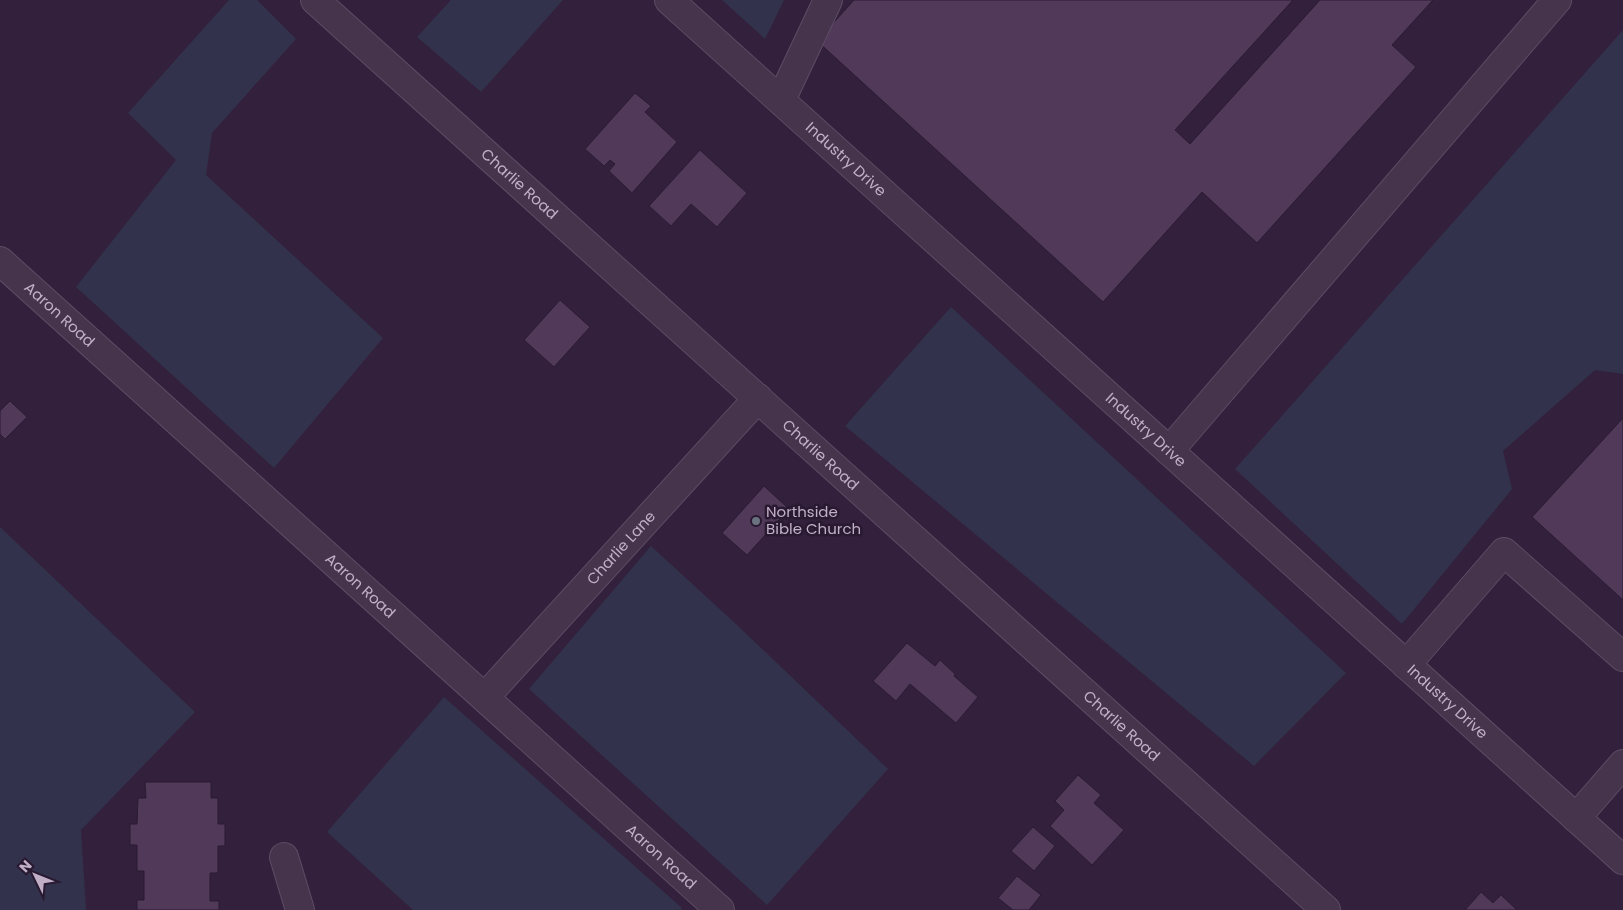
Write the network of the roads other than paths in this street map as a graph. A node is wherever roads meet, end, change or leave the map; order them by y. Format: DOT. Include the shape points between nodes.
graph roads {
  1 [pos="316,0"];
  2 [pos="669,0"];
  3 [pos="828,0"];
  4 [pos="1557,0"];
  5 [pos="781,100"];
  6 [pos="0,261"];
  7 [pos="758,398"];
  8 [pos="1169,451"];
  9 [pos="1623,657"];
  10 [pos="1406,665"];
  11 [pos="484,697"];
  12 [pos="1623,764"];
  13 [pos="1576,818"];
  14 [pos="284,857"];
  15 [pos="1623,860"];
  16 [pos="300,910"];
  17 [pos="720,910"];
  18 [pos="1326,910"];
  1 -- 7 [label="street, Charlie Road"];
  2 -- 5 [label="street, Industry Drive"];
  3 -- 5 [label="street"];
  4 -- 8 [label="street"];
  5 -- 8 [label="street, Industry Drive"];
  6 -- 11 [label="street, Aaron Road"];
  7 -- 11 [label="street, Charlie Lane"];
  7 -- 18 [label="street, Charlie Road"];
  8 -- 10 [label="street, Industry Drive"];
  9 -- 10 [label="street" via="1504,552"];
  10 -- 13 [label="street, Industry Drive"];
  11 -- 17 [label="street, Aaron Road"];
  12 -- 13 [label="street"];
  13 -- 15 [label="street, Industry Drive"];
  14 -- 16 [label="street"];
}
